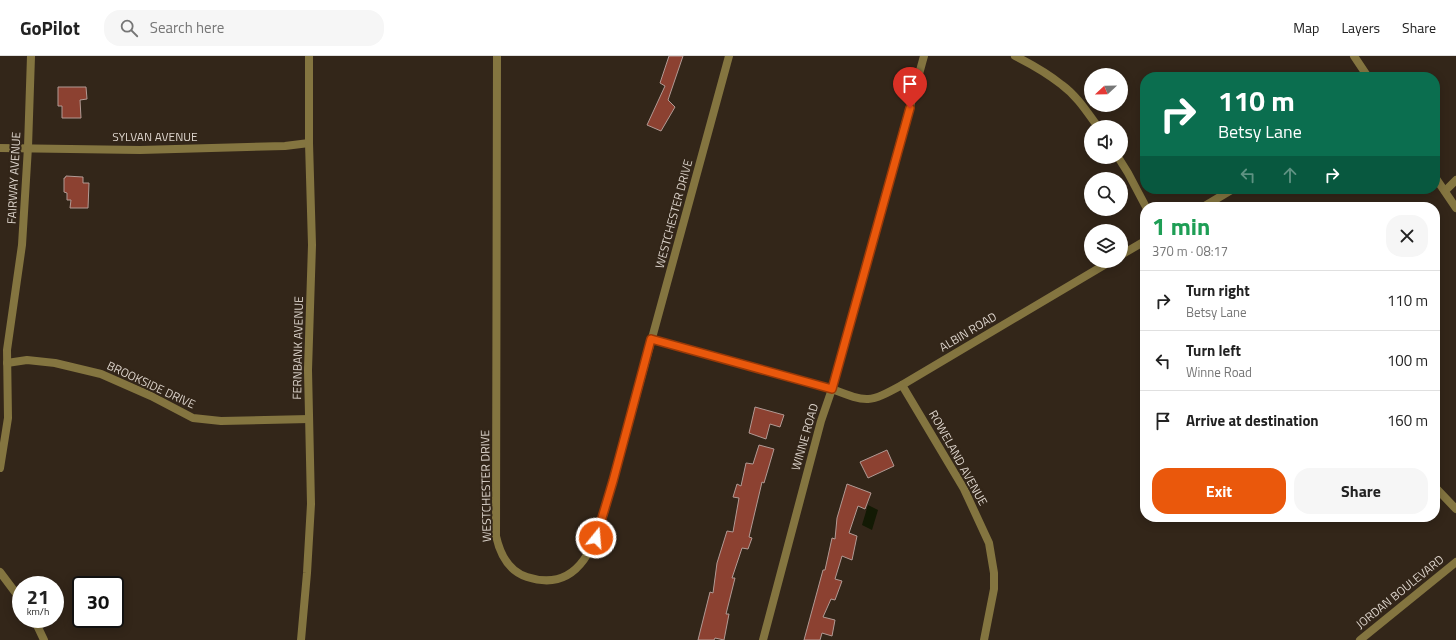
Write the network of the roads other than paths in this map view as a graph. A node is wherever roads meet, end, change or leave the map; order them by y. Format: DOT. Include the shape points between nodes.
graph roads {
  1 [pos="31,56"];
  2 [pos="309,56"];
  3 [pos="497,56"];
  4 [pos="729,56"];
  5 [pos="924,56"];
  6 [pos="1015,56"];
  7 [pos="1354,56"];
  8 [pos="1365,72"];
  9 [pos="1093,120"];
  10 [pos="309,143"];
  11 [pos="28,147"];
  12 [pos="0,148"];
  13 [pos="1122,164"];
  14 [pos="1456,180"];
  15 [pos="1440,184"];
  16 [pos="1445,191"];
  17 [pos="1225,194"];
  18 [pos="1143,202"];
  19 [pos="1212,202"];
  20 [pos="1456,208"];
  21 [pos="1140,244"];
  22 [pos="1128,251"];
  23 [pos="1099,268"];
  24 [pos="651,339"];
  25 [pos="7,363"];
  26 [pos="902,385"];
  27 [pos="832,389"];
  28 [pos="309,419"];
  29 [pos="0,468"];
  30 [pos="1440,492"];
  31 [pos="1456,509"];
  32 [pos="1456,562"];
  33 [pos="0,572"];
  34 [pos="12,588"];
  35 [pos="38,628"];
  36 [pos="44,640"];
  37 [pos="301,640"];
  38 [pos="763,640"];
  39 [pos="984,640"];
  40 [pos="1360,640"];
  1 -- 11 [label="street, FAIRWAY AVENUE"];
  2 -- 10 [label="street, FERNBANK AVENUE"];
  3 -- 24 [label="street, WESTCHESTER DRIVE" via="496,536 503,558 520,575 538,581 561,578 578,568 589,553 613,481"];
  4 -- 24 [label="street, WESTCHESTER DRIVE"];
  5 -- 27 [label="street, WINNE ROAD"];
  6 -- 9 [label="street" via="1063,85"];
  7 -- 8 [label="street"];
  10 -- 11 [label="street, SYLVAN AVENUE" via="285,146 148,149"];
  10 -- 28 [label="street, FERNBANK AVENUE" via="312,245"];
  11 -- 12 [label="street, SYLVAN AVENUE"];
  11 -- 25 [label="street, FAIRWAY AVENUE" via="22,245"];
  13 -- 18 [label="street"];
  14 -- 16 [label="street"];
  15 -- 16 [label="street"];
  16 -- 20 [label="street"];
  17 -- 19 [label="street"];
  21 -- 22 [label="street"];
  23 -- 26 [label="street, ALBIN ROAD"];
  24 -- 27 [label="street, ALBIN ROAD"];
  25 -- 28 [label="street, BROOKSIDE DRIVE" via="26,360 55,363 101,374 193,418 221,421"];
  25 -- 29 [label="street, FAIRWAY AVENUE" via="8,418"];
  26 -- 27 [label="street, ALBIN ROAD" via="869,400"];
  26 -- 39 [label="street, ROWELAND AVENUE" via="964,489 989,543 994,589"];
  27 -- 38 [label="street, WINNE ROAD" via="819,428"];
  28 -- 37 [label="street, FERNBANK AVENUE" via="311,504"];
  30 -- 31 [label="street"];
  32 -- 40 [label="street, JORDAN BOULEVARD"];
  33 -- 34 [label="street"];
  35 -- 36 [label="street"];
}
